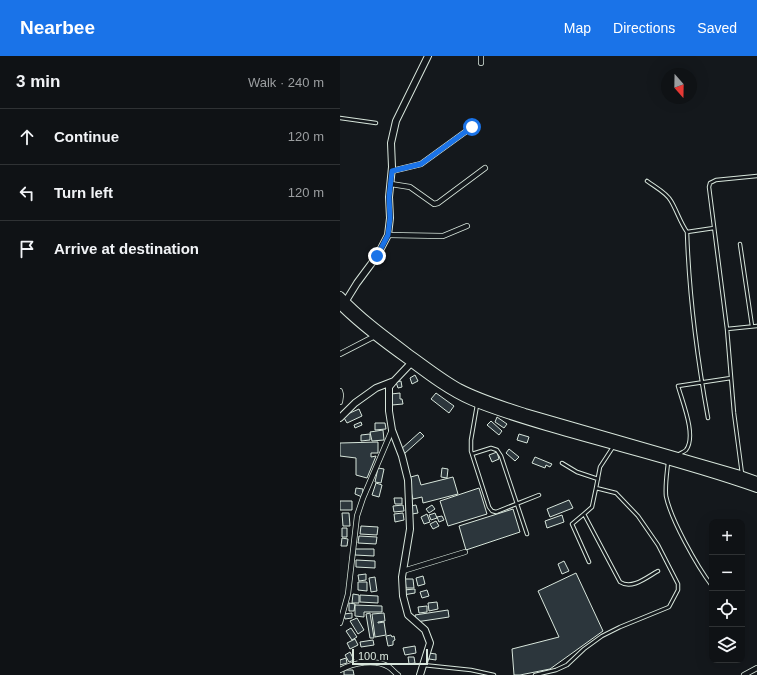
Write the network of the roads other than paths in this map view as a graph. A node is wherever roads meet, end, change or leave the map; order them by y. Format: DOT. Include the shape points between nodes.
graph roads {
  1 [pos="428,56"];
  2 [pos="481,56"];
  3 [pos="481,63"];
  4 [pos="340,118"];
  5 [pos="376,123"];
  6 [pos="472,127"];
  7 [pos="486,168"];
  8 [pos="392,171"];
  9 [pos="757,176"];
  10 [pos="648,181"];
  11 [pos="391,184"];
  12 [pos="466,226"];
  13 [pos="714,228"];
  14 [pos="687,232"];
  15 [pos="388,235"];
  16 [pos="740,244"];
  17 [pos="340,296"];
  18 [pos="343,305"];
  19 [pos="752,326"];
  20 [pos="757,326"];
  21 [pos="727,329"];
  22 [pos="375,336"];
  23 [pos="391,344"];
  24 [pos="340,354"];
  25 [pos="414,361"];
  26 [pos="731,378"];
  27 [pos="394,381"];
  28 [pos="701,383"];
  29 [pos="340,391"];
  30 [pos="340,402"];
  31 [pos="477,403"];
  32 [pos="341,415"];
  33 [pos="708,418"];
  34 [pos="392,430"];
  35 [pos="614,446"];
  36 [pos="472,454"];
  37 [pos="672,459"];
  38 [pos="562,463"];
  39 [pos="598,479"];
  40 [pos="742,479"];
  41 [pos="757,481"];
  42 [pos="596,488"];
  43 [pos="757,488"];
  44 [pos="539,495"];
  45 [pos="517,504"];
  46 [pos="584,514"];
  47 [pos="527,534"];
  48 [pos="465,552"];
  49 [pos="589,562"];
  50 [pos="403,571"];
  51 [pos="658,571"];
  52 [pos="709,581"];
  53 [pos="340,623"];
  54 [pos="422,665"];
  55 [pos="757,668"];
  56 [pos="340,670"];
  57 [pos="398,675"];
  58 [pos="420,675"];
  59 [pos="494,675"];
  60 [pos="535,675"];
  61 [pos="744,675"];
  1 -- 8 [label="street" via="396,121 391,144"];
  2 -- 3 [label="street"];
  4 -- 5 [label="lane"];
  6 -- 8 [label="street" via="421,164"];
  7 -- 11 [label="street" via="434,204 410,187"];
  8 -- 11 [label="street"];
  9 -- 13 [label="lane" via="716,180 710,183"];
  10 -- 14 [label="lane" via="672,201"];
  11 -- 15 [label="street"];
  12 -- 15 [label="street" via="443,236"];
  13 -- 14 [label="lane"];
  13 -- 21 [label="lane"];
  14 -- 28 [label="lane"];
  15 -- 18 [label="street" via="377,256"];
  16 -- 19 [label="lane"];
  17 -- 18 [label="highway"];
  18 -- 22 [label="highway"];
  18 -- 23 [label="highway"];
  19 -- 20 [label="lane"];
  19 -- 21 [label="lane"];
  21 -- 26 [label="lane"];
  22 -- 23 [label="highway"];
  22 -- 24 [label="street"];
  23 -- 25 [label="highway"];
  25 -- 27 [label="street"];
  25 -- 31 [label="highway" via="457,393"];
  25 -- 37 [label="highway" via="460,388 496,404"];
  26 -- 28 [label="lane"];
  26 -- 40 [label="lane"];
  27 -- 32 [label="street" via="376,388"];
  27 -- 34 [label="street" via="389,387"];
  28 -- 33 [label="lane"];
  28 -- 37 [label="lane" via="678,386 691,432 686,450"];
  29 -- 30 [label="street"];
  31 -- 35 [label="highway"];
  31 -- 36 [label="lane" via="471,440"];
  34 -- 50 [label="street" via="408,480 410,529"];
  34 -- 53 [label="street" via="357,516 348,594"];
  35 -- 37 [label="highway"];
  35 -- 39 [label="lane" via="600,467"];
  36 -- 45 [label="lane" via="491,448 496,450 501,456"];
  36 -- 45 [label="lane" via="492,511 496,512"];
  37 -- 40 [label="highway"];
  37 -- 52 [label="lane" via="666,496 691,552"];
  38 -- 39 [label="lane" via="577,472"];
  39 -- 42 [label="lane"];
  40 -- 41 [label="highway"];
  40 -- 43 [label="highway"];
  42 -- 46 [label="lane" via="592,507"];
  42 -- 60 [label="lane" via="616,493 638,516 658,545 678,584 678,590 669,607 620,626 602,636 567,664 556,670"];
  44 -- 45 [label="lane"];
  45 -- 47 [label="lane"];
  46 -- 49 [label="lane" via="572,524"];
  46 -- 51 [label="lane" via="620,582 632,585"];
  48 -- 50 [label="street"];
  50 -- 54 [label="street" via="403,596 408,615 425,630 430,643"];
  54 -- 58 [label="street"];
  54 -- 59 [label="lane"];
  55 -- 61 [label="street"];
  56 -- 57 [label="street" via="367,662 379,663"];
}
